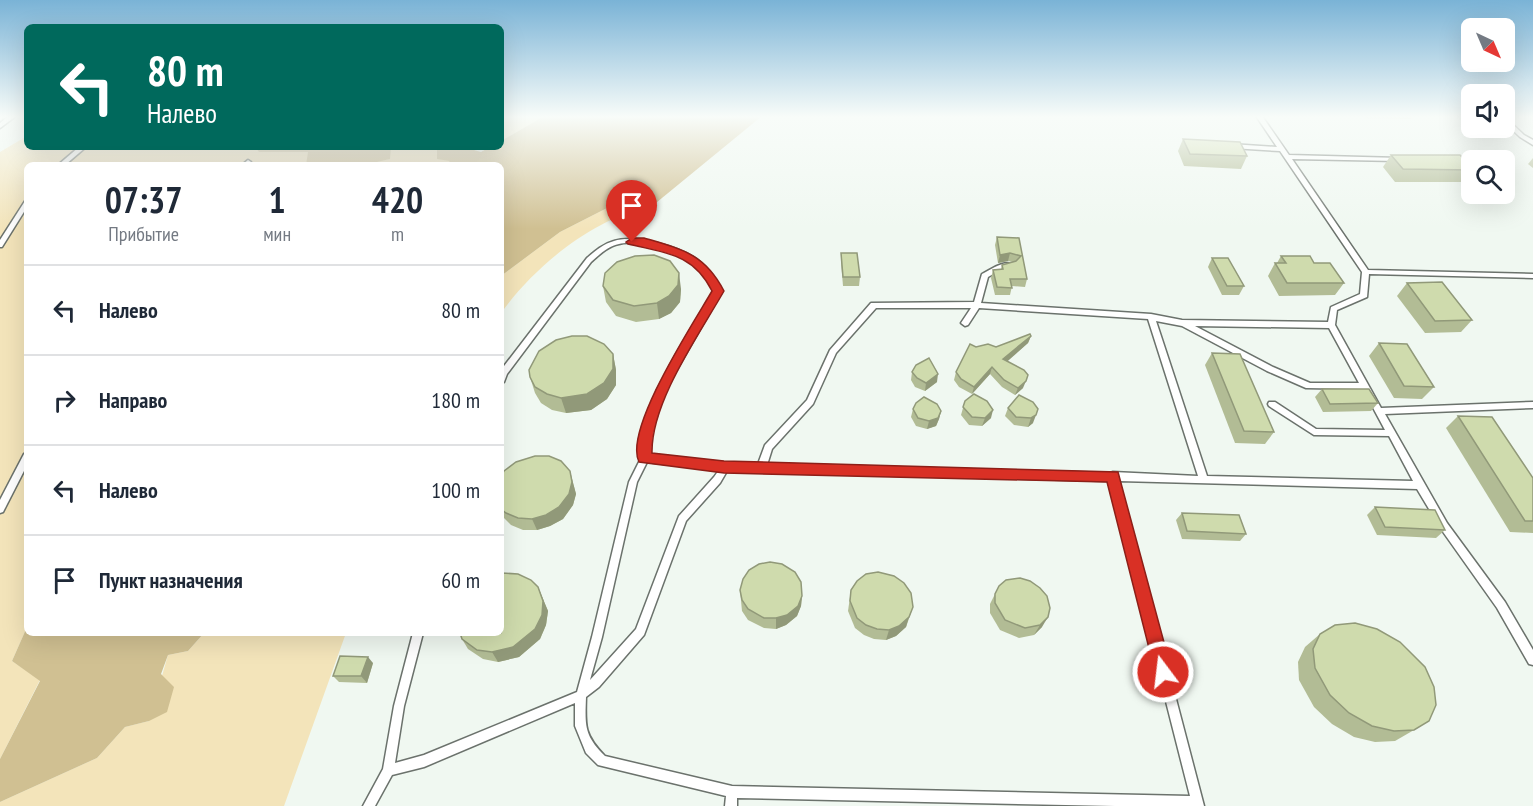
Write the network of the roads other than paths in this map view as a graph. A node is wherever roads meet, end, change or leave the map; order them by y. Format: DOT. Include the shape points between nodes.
graph roads {
  1 [pos="1285,154"];
  2 [pos="1288,157"];
  3 [pos="1410,159"];
  4 [pos="24,207"];
  5 [pos="0,244"];
  6 [pos="1013,265"];
  7 [pos="1366,272"];
  8 [pos="1533,276"];
  9 [pos="976,305"];
  10 [pos="1151,317"];
  11 [pos="964,323"];
  12 [pos="1182,323"];
  13 [pos="1330,325"];
  14 [pos="504,372"];
  15 [pos="1365,386"];
  16 [pos="1272,404"];
  17 [pos="1533,405"];
  18 [pos="1378,411"];
  19 [pos="1390,433"];
  20 [pos="645,458"];
  21 [pos="24,462"];
  22 [pos="724,467"];
  23 [pos="762,467"];
  24 [pos="1113,476"];
  25 [pos="1204,479"];
  26 [pos="1420,485"];
  27 [pos="0,509"];
  28 [pos="417,636"];
  29 [pos="1533,660"];
  30 [pos="581,695"];
  31 [pos="388,770"];
  32 [pos="732,792"];
  33 [pos="1197,804"];
  34 [pos="369,806"];
  35 [pos="731,806"];
  1 -- 2 [label="lane"];
  2 -- 3 [label="lane"];
  2 -- 7 [label="lane"];
  4 -- 5 [label="lane"];
  6 -- 9 [label="lane" via="1002,266 985,276"];
  7 -- 8 [label="lane"];
  7 -- 13 [label="lane" via="1364,295 1334,309"];
  9 -- 10 [label="lane"];
  9 -- 11 [label="lane"];
  9 -- 23 [label="lane" via="874,305 833,352 810,402 768,447"];
  10 -- 12 [label="lane"];
  10 -- 25 [label="lane"];
  12 -- 13 [label="lane"];
  12 -- 15 [label="lane" via="1309,386"];
  13 -- 15 [label="lane"];
  14 -- 20 [label="lane" via="589,260 603,249 620,241 644,242 692,258 718,291 661,390 645,441"];
  15 -- 18 [label="lane"];
  16 -- 19 [label="lane" via="1314,432"];
  17 -- 18 [label="lane"];
  18 -- 19 [label="lane"];
  19 -- 26 [label="lane"];
  20 -- 22 [label="lane"];
  20 -- 30 [label="lane" via="633,482"];
  21 -- 27 [label="lane"];
  22 -- 23 [label="lane"];
  22 -- 30 [label="lane" via="682,519 640,632"];
  23 -- 24 [label="lane"];
  24 -- 25 [label="lane"];
  24 -- 33 [label="lane"];
  25 -- 26 [label="lane"];
  26 -- 29 [label="lane"];
  28 -- 31 [label="lane"];
  30 -- 31 [label="lane" via="424,761"];
  30 -- 32 [label="lane" via="580,726 590,750 602,761"];
  31 -- 34 [label="lane"];
  32 -- 33 [label="lane"];
  32 -- 35 [label="lane"];
}
